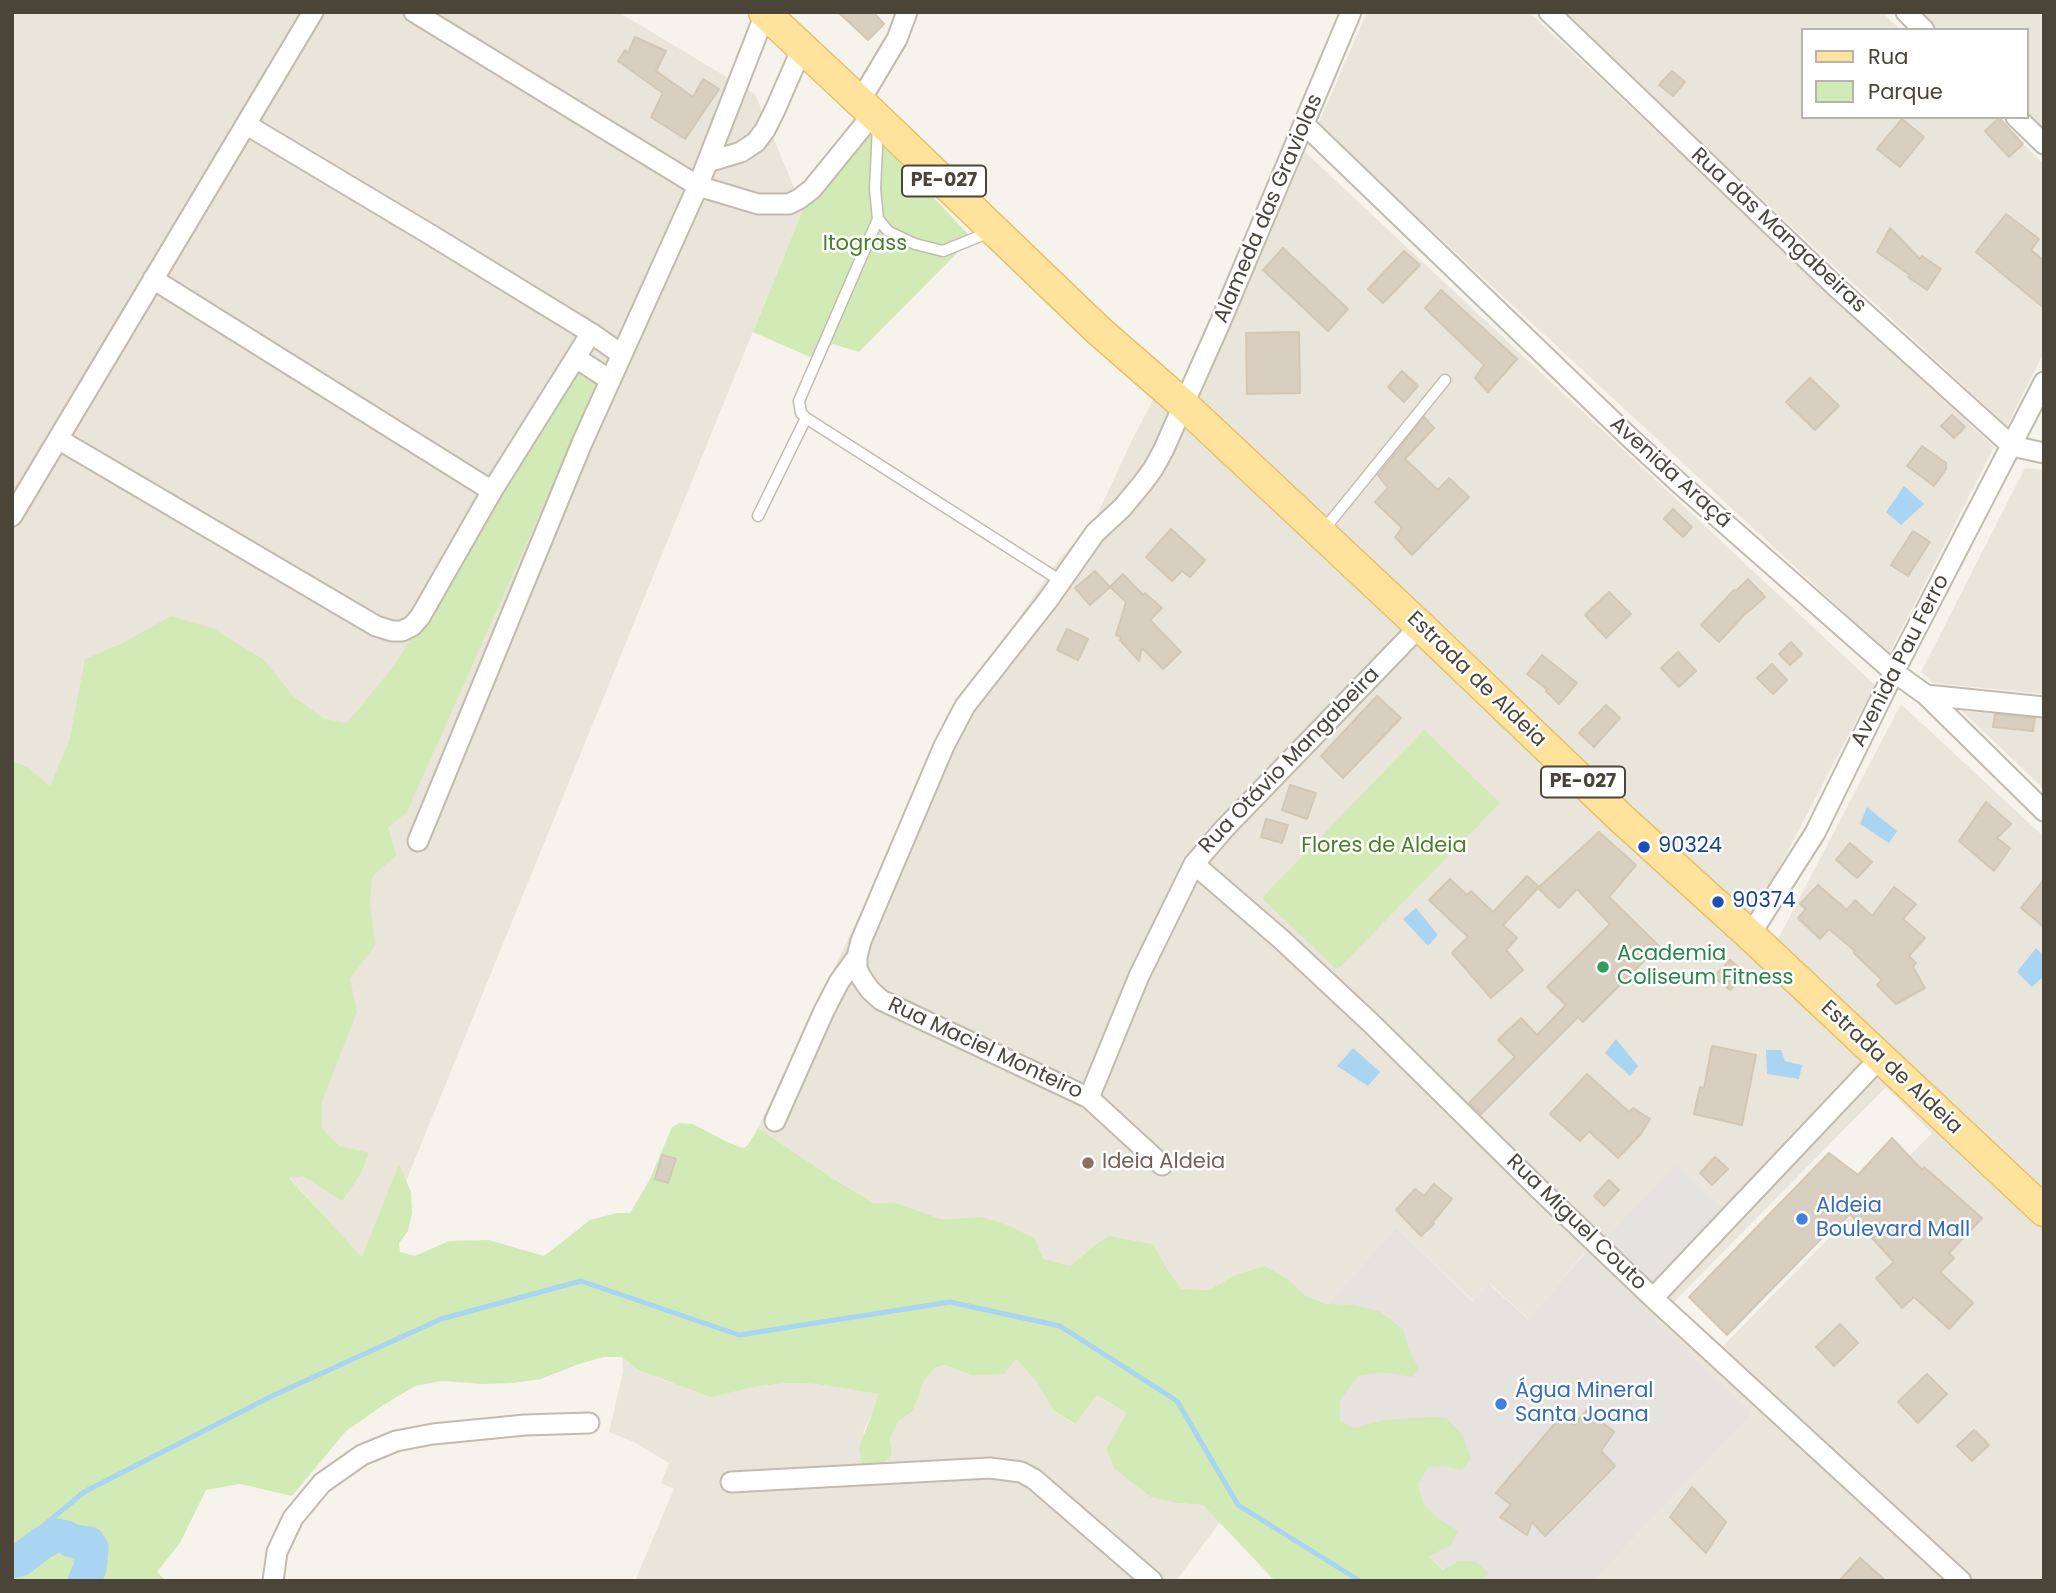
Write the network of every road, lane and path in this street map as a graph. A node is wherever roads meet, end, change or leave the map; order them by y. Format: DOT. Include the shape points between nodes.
graph roads {
  1 [pos="313,12"];
  2 [pos="414,12"];
  3 [pos="907,12"];
  4 [pos="1351,12"];
  5 [pos="1549,12"];
  6 [pos="1906,12"];
  7 [pos="764,13"];
  8 [pos="1922,28"];
  9 [pos="802,48"];
  10 [pos="871,111"];
  11 [pos="2018,119"];
  12 [pos="247,125"];
  13 [pos="1305,125"];
  14 [pos="2044,144"];
  15 [pos="708,162"];
  16 [pos="698,186"];
  17 [pos="878,219"];
  18 [pos="995,230"];
  19 [pos="153,279"];
  20 [pos="591,333"];
  21 [pos="621,354"];
  22 [pos="576,358"];
  23 [pos="610,380"];
  24 [pos="1445,380"];
  25 [pos="2044,382"];
  26 [pos="1184,405"];
  27 [pos="806,418"];
  28 [pos="58,439"];
  29 [pos="2012,446"];
  30 [pos="2044,453"];
  31 [pos="492,491"];
  32 [pos="12,516"];
  33 [pos="758,516"];
  34 [pos="1320,534"];
  35 [pos="1061,581"];
  36 [pos="1420,626"];
  37 [pos="1895,672"];
  38 [pos="1926,695"];
  39 [pos="2044,707"];
  40 [pos="2044,811"];
  41 [pos="418,841"];
  42 [pos="1194,864"];
  43 [pos="1749,935"];
  44 [pos="857,957"];
  45 [pos="1880,1058"];
  46 [pos="1090,1098"];
  47 [pos="775,1121"];
  48 [pos="1162,1165"];
  49 [pos="2044,1211"];
  50 [pos="1653,1298"];
  51 [pos="589,1423"];
  52 [pos="731,1482"];
  53 [pos="273,1581"];
  54 [pos="1152,1581"];
  55 [pos="1961,1581"];
  1 -- 12 [label="street"];
  2 -- 16 [label="street"];
  3 -- 10 [label="street"];
  4 -- 13 [label="street, Alameda das Graviolas"];
  5 -- 29 [label="street, Rua das Mangabeiras" via="1835,286"];
  6 -- 8 [label="street"];
  7 -- 9 [label="main road, PE-027"];
  7 -- 15 [label="street"];
  9 -- 10 [label="main road, PE-027"];
  9 -- 15 [label="street" via="756,142"];
  10 -- 16 [label="street" via="811,189 789,204 758,204"];
  10 -- 17 [label="lane"];
  10 -- 18 [label="main road, PE-027"];
  11 -- 14 [label="street"];
  12 -- 19 [label="street"];
  12 -- 20 [label="street"];
  13 -- 26 [label="street, Alameda das Graviolas"];
  13 -- 37 [label="street, Avenida Araçá" via="1626,434"];
  15 -- 16 [label="street"];
  16 -- 21 [label="street"];
  17 -- 18 [label="lane" via="890,232 943,251"];
  17 -- 27 [label="lane" via="799,401"];
  18 -- 26 [label="main road, Estrada de Aldeia / PE-027"];
  19 -- 28 [label="street"];
  19 -- 31 [label="street"];
  20 -- 21 [label="street"];
  20 -- 22 [label="street"];
  21 -- 23 [label="street"];
  22 -- 23 [label="street"];
  22 -- 31 [label="street"];
  23 -- 41 [label="street"];
  24 -- 34 [label="lane"];
  25 -- 29 [label="street, Avenida Pau Ferro"];
  26 -- 34 [label="main road, Estrada de Aldeia / PE-027"];
  26 -- 35 [label="street, Alameda das Graviolas" via="1153,469"];
  27 -- 33 [label="lane"];
  27 -- 35 [label="lane"];
  28 -- 31 [label="street" via="376,626 392,631 412,626 420,617"];
  28 -- 32 [label="street"];
  29 -- 30 [label="street"];
  29 -- 37 [label="street, Avenida Pau Ferro"];
  34 -- 36 [label="main road, Estrada de Aldeia / PE-027"];
  35 -- 44 [label="street, Alameda das Graviolas" via="953,727"];
  36 -- 42 [label="street, Rua Otávio Mangabeira"];
  36 -- 43 [label="main road, Estrada de Aldeia / PE-027"];
  37 -- 38 [label="street, Avenida Araçá"];
  37 -- 43 [label="street, Avenida Pau Ferro" via="1815,834"];
  38 -- 39 [label="street"];
  38 -- 40 [label="street, Avenida Araçá"];
  42 -- 46 [label="street, Rua Otávio Mangabeira" via="1139,976"];
  42 -- 50 [label="street, Rua Miguel Couto" via="1372,1024"];
  43 -- 45 [label="main road, Estrada de Aldeia / PE-027"];
  44 -- 46 [label="street, Rua Maciel Monteiro" via="857,969 881,1000"];
  44 -- 47 [label="street, Alameda das Graviolas" via="824,1011"];
  45 -- 49 [label="main road, Estrada de Aldeia / PE-027"];
  45 -- 50 [label="street"];
  46 -- 48 [label="street, Rua Maciel Monteiro"];
  50 -- 55 [label="street, Rua Miguel Couto"];
  51 -- 53 [label="street" via="433,1434 396,1441 362,1455 322,1483 293,1518 277,1552"];
  52 -- 54 [label="street" via="990,1468 1021,1472"];
}
